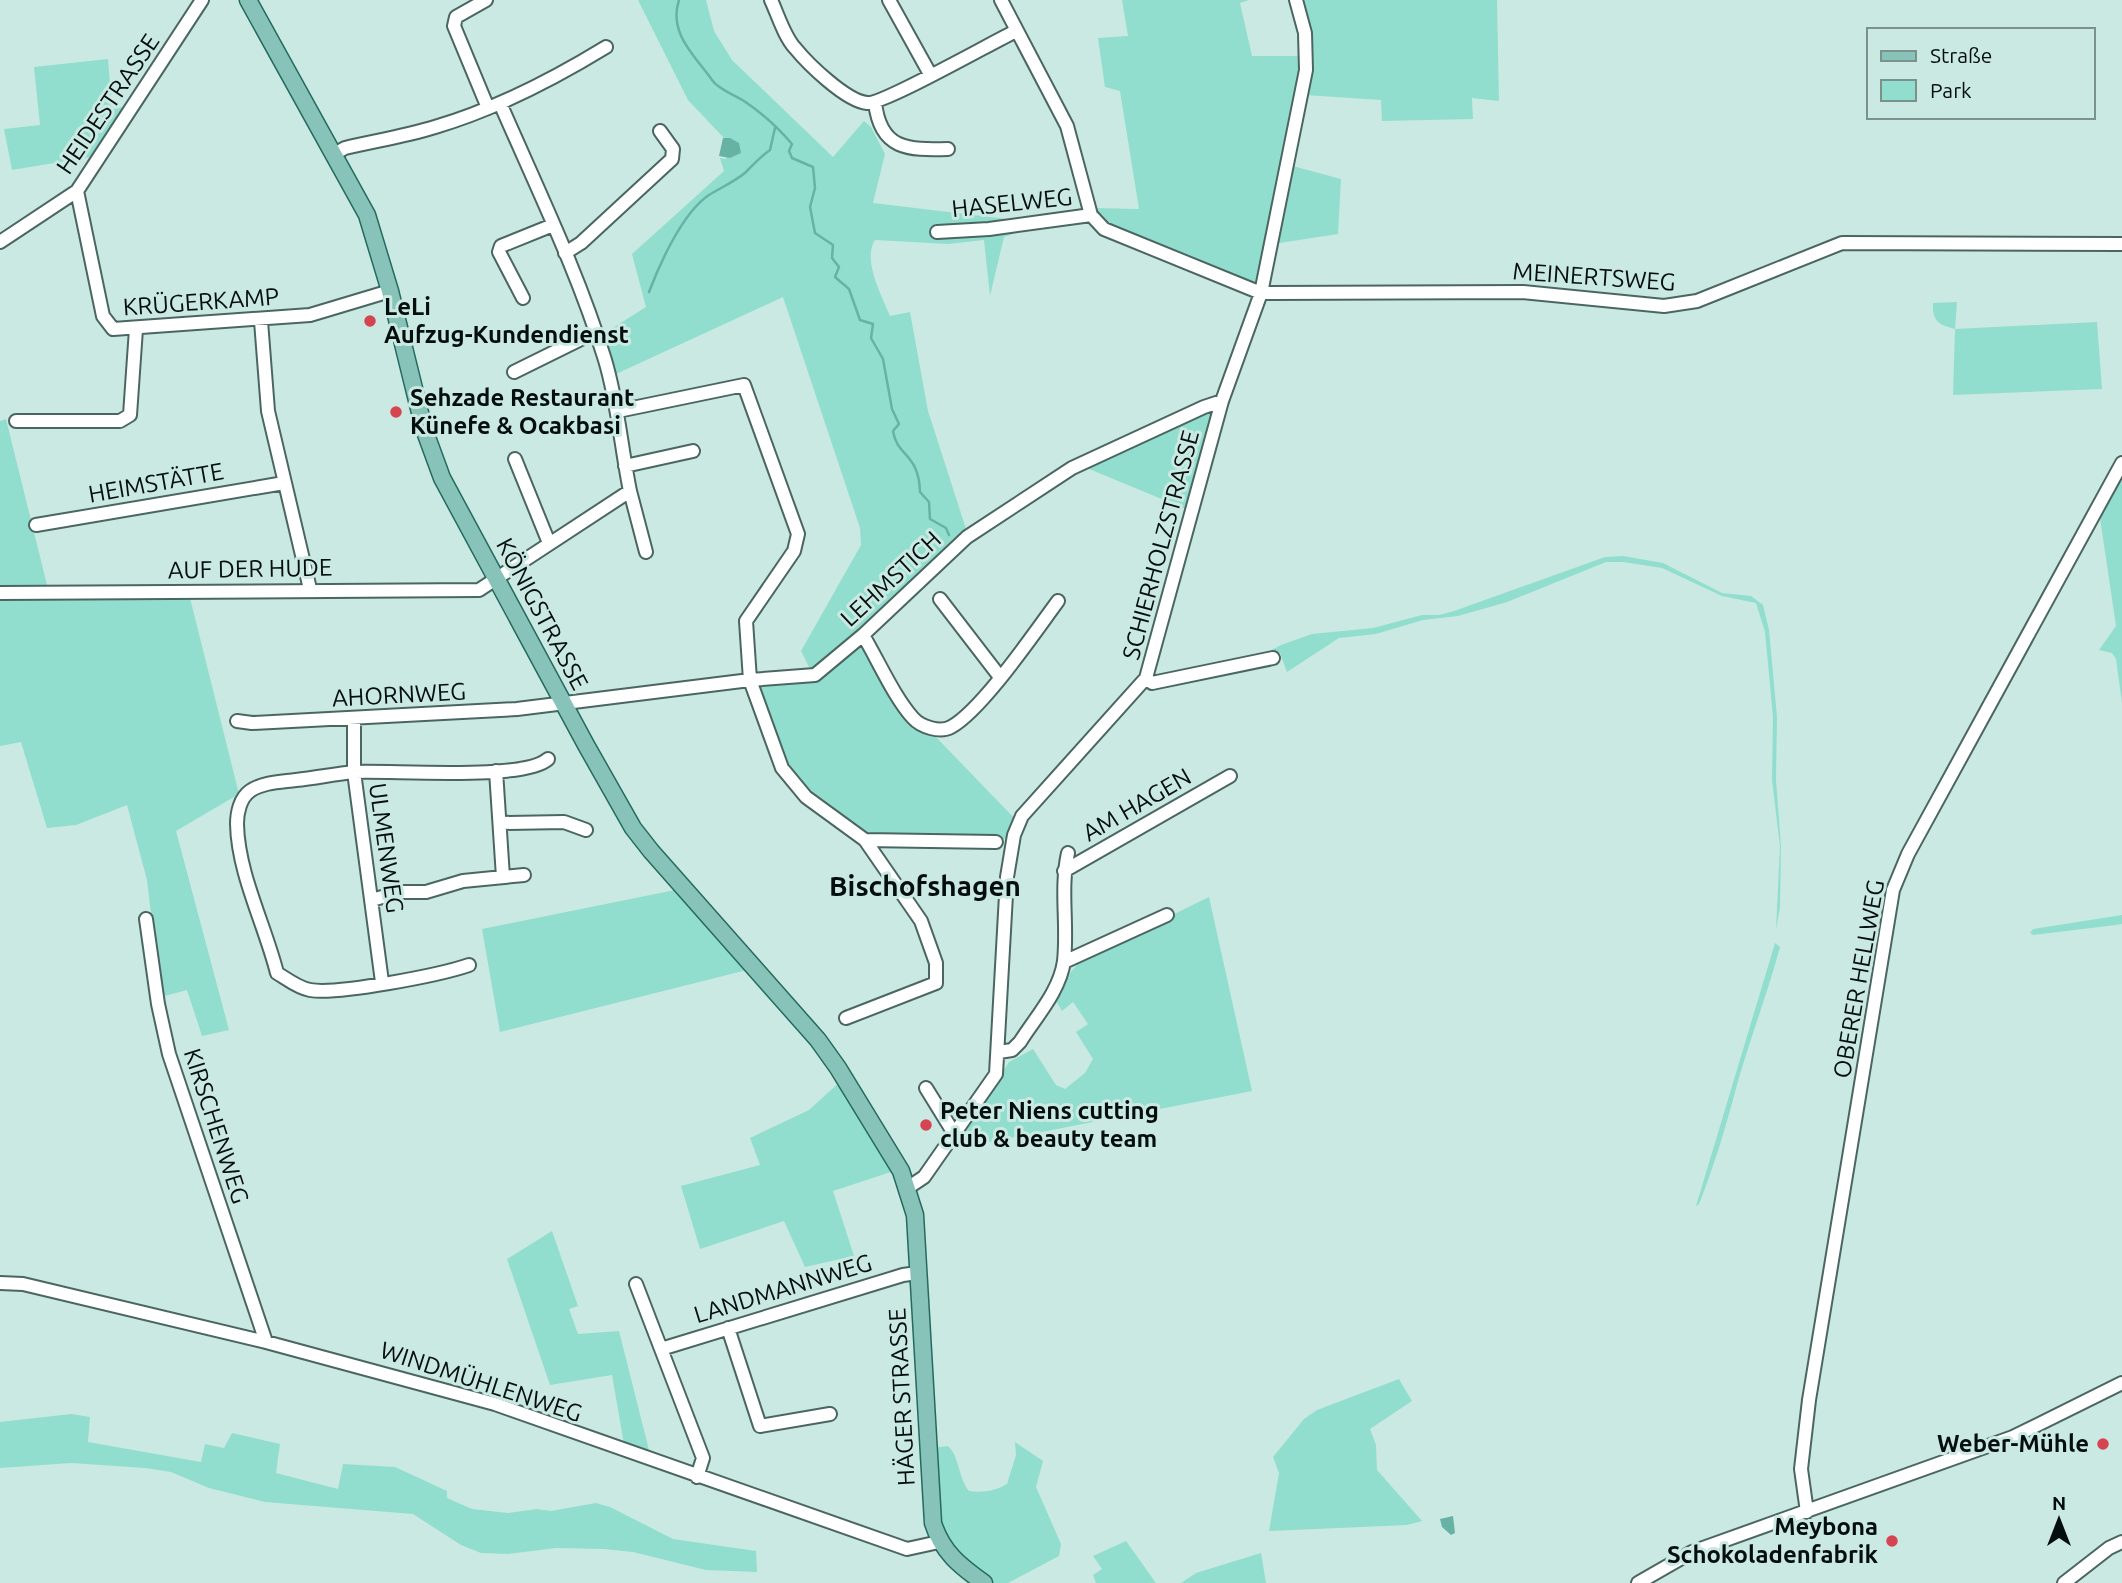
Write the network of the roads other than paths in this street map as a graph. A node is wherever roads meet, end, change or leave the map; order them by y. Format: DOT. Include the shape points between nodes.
graph roads {
  1 [pos="202,0"];
  2 [pos="248,0"];
  3 [pos="486,0"];
  4 [pos="771,0"];
  5 [pos="888,0"];
  6 [pos="1001,0"];
  7 [pos="1296,0"];
  8 [pos="1016,31"];
  9 [pos="606,47"];
  10 [pos="930,74"];
  11 [pos="875,102"];
  12 [pos="494,106"];
  13 [pos="660,131"];
  14 [pos="948,149"];
  15 [pos="334,154"];
  16 [pos="76,191"];
  17 [pos="1091,215"];
  18 [pos="553,225"];
  19 [pos="937,232"];
  20 [pos="0,242"];
  21 [pos="2122,244"];
  22 [pos="565,253"];
  23 [pos="390,291"];
  24 [pos="1261,293"];
  25 [pos="523,298"];
  26 [pos="261,321"];
  27 [pos="136,329"];
  28 [pos="595,332"];
  29 [pos="513,372"];
  30 [pos="1222,401"];
  31 [pos="618,411"];
  32 [pos="16,421"];
  33 [pos="693,451"];
  34 [pos="514,459"];
  35 [pos="2122,463"];
  36 [pos="625,466"];
  37 [pos="284,483"];
  38 [pos="630,491"];
  39 [pos="36,525"];
  40 [pos="549,543"];
  41 [pos="646,552"];
  42 [pos="498,580"];
  43 [pos="310,589"];
  44 [pos="0,593"];
  45 [pos="940,599"];
  46 [pos="1058,601"];
  47 [pos="863,635"];
  48 [pos="1273,658"];
  49 [pos="1000,677"];
  50 [pos="1146,678"];
  51 [pos="750,680"];
  52 [pos="563,702"];
  53 [pos="354,719"];
  54 [pos="237,721"];
  55 [pos="548,760"];
  56 [pos="496,771"];
  57 [pos="354,772"];
  58 [pos="1230,776"];
  59 [pos="502,823"];
  60 [pos="586,830"];
  61 [pos="865,840"];
  62 [pos="996,842"];
  63 [pos="1069,852"];
  64 [pos="1064,871"];
  65 [pos="524,875"];
  66 [pos="503,877"];
  67 [pos="372,900"];
  68 [pos="1167,915"];
  69 [pos="146,919"];
  70 [pos="1064,962"];
  71 [pos="469,965"];
  72 [pos="382,982"];
  73 [pos="846,1018"];
  74 [pos="999,1052"];
  75 [pos="926,1088"];
  76 [pos="955,1135"];
  77 [pos="909,1187"];
  78 [pos="918,1273"];
  79 [pos="0,1283"];
  80 [pos="636,1284"];
  81 [pos="728,1328"];
  82 [pos="266,1342"];
  83 [pos="661,1349"];
  84 [pos="2122,1383"];
  85 [pos="830,1414"];
  86 [pos="697,1477"];
  87 [pos="1807,1512"];
  88 [pos="939,1542"];
  89 [pos="2122,1542"];
  90 [pos="984,1583"];
  91 [pos="1637,1583"];
  92 [pos="2064,1583"];
  1 -- 16 [label="street, HEIDESTRASSE"];
  2 -- 15 [label="main road, KÖNIGSTRASSE"];
  3 -- 12 [label="street" via="456,17 454,26"];
  4 -- 11 [label="street" via="793,47 846,95"];
  5 -- 10 [label="street"];
  6 -- 8 [label="street"];
  7 -- 24 [label="street, SCHIERHOLZSTRASSE" via="1305,33 1306,70"];
  8 -- 10 [label="street"];
  8 -- 17 [label="street" via="1067,126"];
  9 -- 12 [label="street" via="557,77"];
  10 -- 11 [label="street"];
  11 -- 14 [label="street" via="887,136 897,145"];
  12 -- 15 [label="street" via="434,128"];
  12 -- 18 [label="street"];
  13 -- 22 [label="street" via="673,149 673,159"];
  15 -- 23 [label="main road, KÖNIGSTRASSE" via="367,215"];
  16 -- 20 [label="street, HEIDESTRASSE"];
  16 -- 27 [label="street, KRÜGERKAMP" via="103,316 113,329"];
  17 -- 19 [label="street, HASELWEG"];
  17 -- 24 [label="street" via="1114,234"];
  18 -- 22 [label="street"];
  18 -- 25 [label="street" via="501,246 499,253"];
  21 -- 24 [label="street, MEINERTSWEG" via="1842,243 1680,305 1523,292"];
  22 -- 28 [label="street"];
  23 -- 26 [label="street, KRÜGERKAMP" via="310,315"];
  23 -- 42 [label="main road, KÖNIGSTRASSE" via="424,429 442,478"];
  24 -- 30 [label="street, SCHIERHOLZSTRASSE"];
  26 -- 27 [label="street, KRÜGERKAMP"];
  26 -- 37 [label="street" via="268,411"];
  27 -- 32 [label="street" via="130,415 120,421"];
  28 -- 29 [label="street"];
  28 -- 31 [label="street"];
  30 -- 47 [label="street, LEHMSTICH" via="1050,482 967,537"];
  30 -- 50 [label="street, SCHIERHOLZSTRASSE"];
  31 -- 36 [label="street"];
  31 -- 51 [label="street" via="744,385 798,534 794,551 746,621"];
  33 -- 36 [label="street"];
  34 -- 40 [label="street"];
  35 -- 87 [label="street, OBERER HELLWEG" via="1914,843 1893,890 1809,1400 1801,1469"];
  36 -- 38 [label="street"];
  37 -- 39 [label="street, HEIMSTÄTTE"];
  37 -- 43 [label="street"];
  38 -- 40 [label="street, AUF DER HUDE"];
  38 -- 41 [label="street"];
  40 -- 42 [label="street, AUF DER HUDE"];
  42 -- 43 [label="street, AUF DER HUDE" via="479,590"];
  42 -- 52 [label="main road, KÖNIGSTRASSE"];
  43 -- 44 [label="street, AUF DER HUDE"];
  45 -- 49 [label="street"];
  46 -- 49 [label="street"];
  47 -- 49 [label="street" via="913,719 928,729 949,729"];
  47 -- 51 [label="street, LEHMSTICH" via="815,675"];
  48 -- 50 [label="street" via="1152,683"];
  50 -- 74 [label="street, SCHIERHOLZSTRASSE" via="1022,816 1014,835 1007,877"];
  51 -- 52 [label="street, LEHMSTICH"];
  51 -- 61 [label="street" via="782,768 806,796"];
  52 -- 53 [label="street, AHORNWEG"];
  52 -- 77 [label="main road, KÖNIGSTRASSE" via="633,828 818,1040"];
  53 -- 54 [label="street, AHORNWEG"];
  53 -- 57 [label="street, ULMENWEG"];
  55 -- 56 [label="street" via="533,767"];
  56 -- 57 [label="street"];
  56 -- 59 [label="street"];
  57 -- 67 [label="street, ULMENWEG"];
  57 -- 72 [label="street" via="264,784 248,792 240,804 237,825 276,973 315,991"];
  58 -- 64 [label="street, AM HAGEN"];
  59 -- 60 [label="street" via="564,822"];
  59 -- 66 [label="street"];
  61 -- 62 [label="street"];
  61 -- 73 [label="street" via="921,921 936,963 936,983"];
  63 -- 64 [label="street, AM HAGEN"];
  64 -- 70 [label="street, AM HAGEN"];
  65 -- 66 [label="street"];
  66 -- 67 [label="street"];
  67 -- 72 [label="street, ULMENWEG"];
  68 -- 70 [label="street"];
  69 -- 82 [label="street, KIRSCHENWEG" via="169,1055"];
  70 -- 74 [label="street, AM HAGEN" via="1057,983 1020,1042 1012,1050"];
  71 -- 72 [label="street"];
  74 -- 76 [label="street, SCHIERHOLZSTRASSE" via="996,1074"];
  75 -- 76 [label="street"];
  76 -- 77 [label="street, SCHIERHOLZSTRASSE" via="924,1177"];
  77 -- 78 [label="main road, HÄGER STRASSE"];
  78 -- 81 [label="street, LANDMANNWEG"];
  78 -- 88 [label="main road, HÄGER STRASSE" via="929,1503"];
  79 -- 82 [label="street, WINDMÜHLENWEG" via="23,1284"];
  80 -- 83 [label="street"];
  81 -- 83 [label="street, LANDMANNWEG"];
  81 -- 85 [label="street" via="760,1426"];
  82 -- 86 [label="street, WINDMÜHLENWEG" via="495,1404"];
  83 -- 86 [label="street" via="703,1458"];
  84 -- 87 [label="street" via="2013,1437"];
  86 -- 88 [label="street, WINDMÜHLENWEG" via="907,1549"];
  87 -- 91 [label="street" via="1692,1552"];
  88 -- 90 [label="main road, HÄGER STRASSE" via="954,1561"];
  89 -- 92 [label="street"];
}
